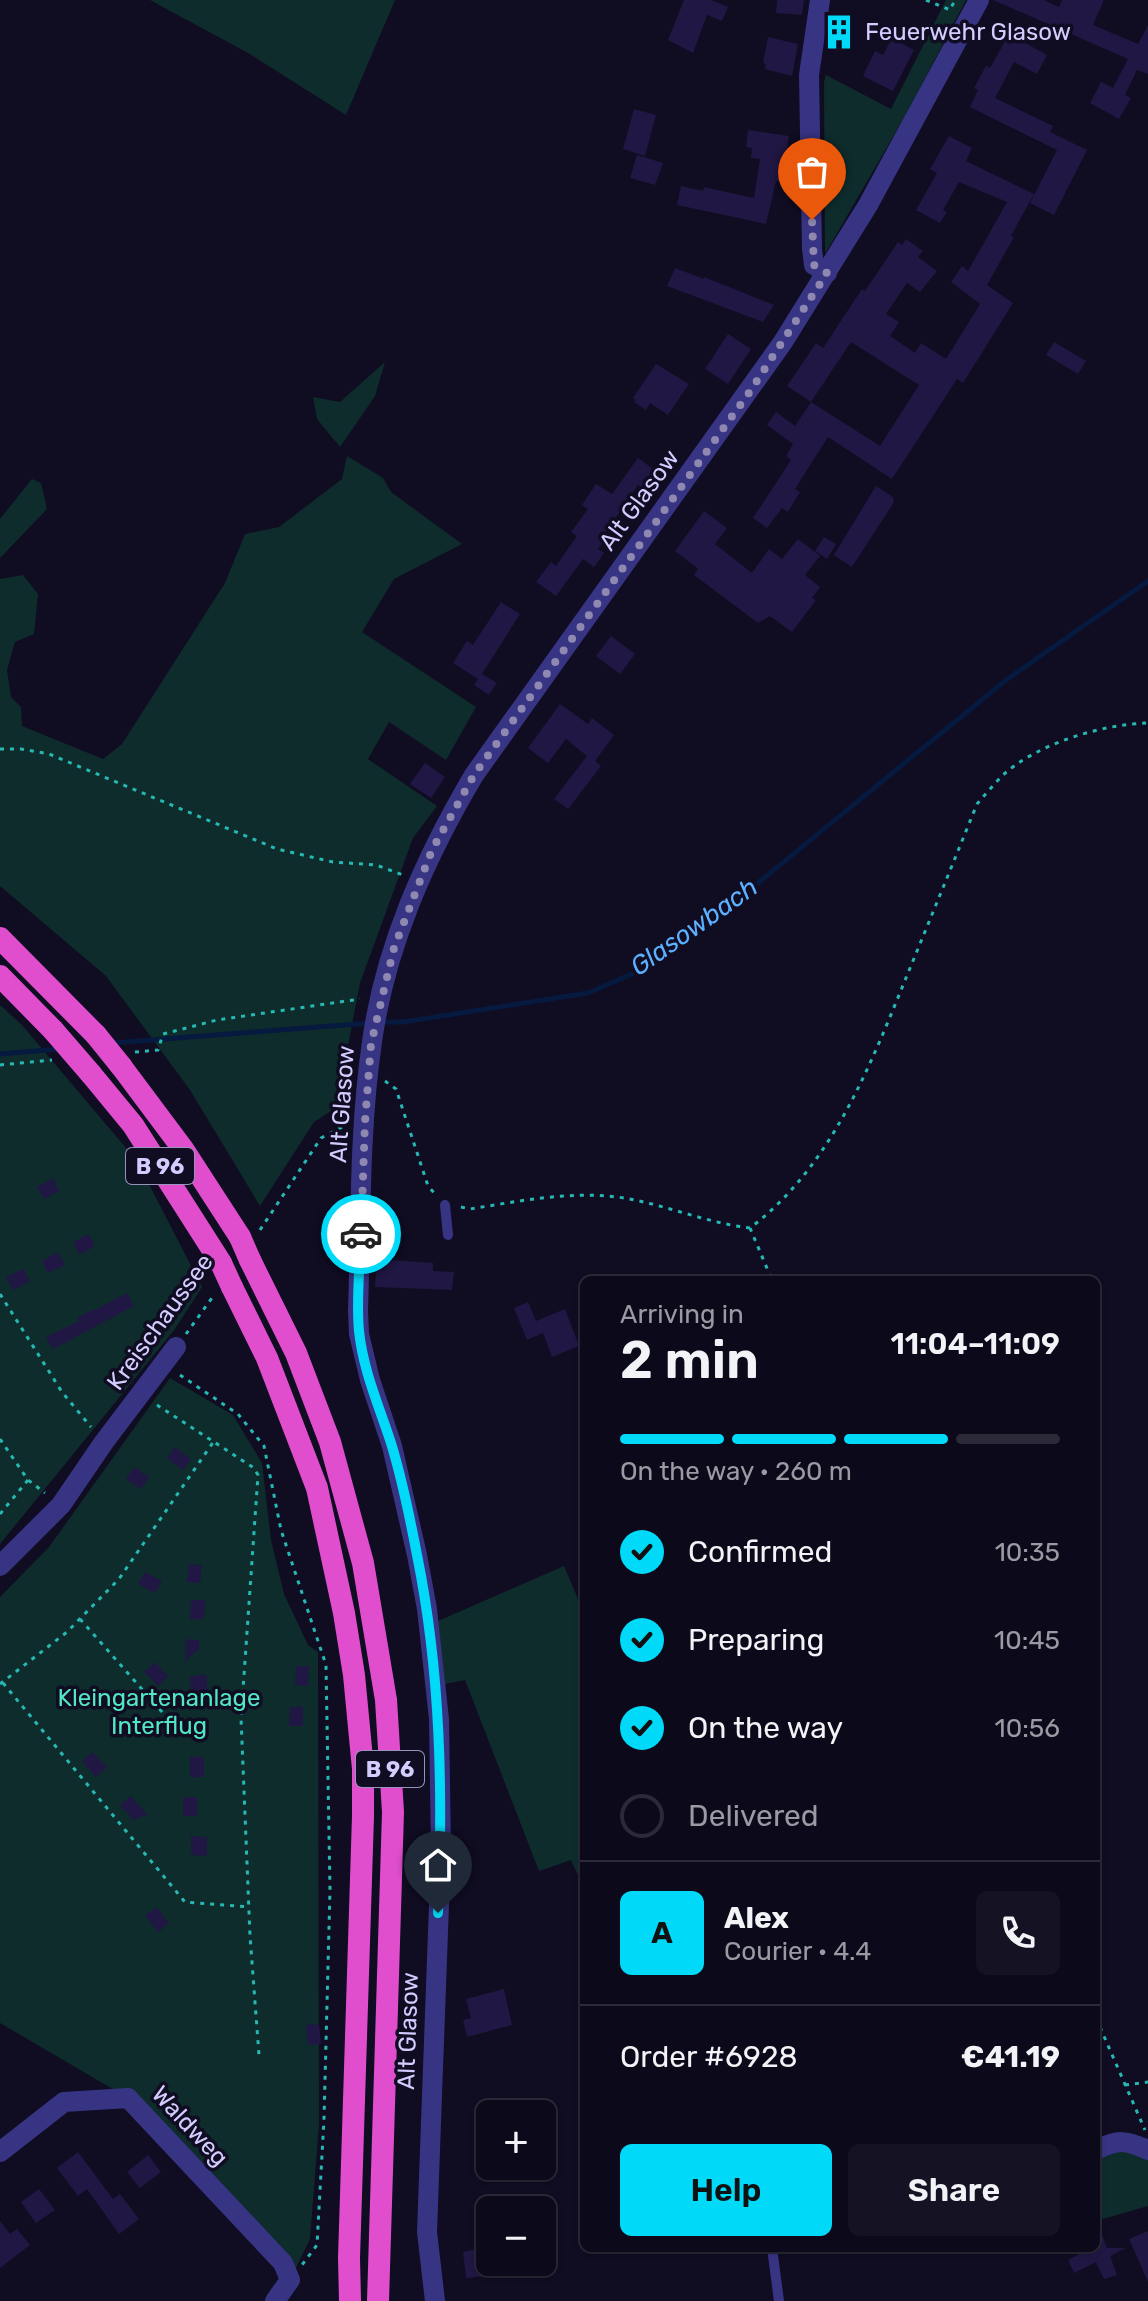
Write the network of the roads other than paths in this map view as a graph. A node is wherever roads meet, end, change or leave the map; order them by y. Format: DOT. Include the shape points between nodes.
graph roads {
  1 [pos="820,0"];
  2 [pos="979,0"];
  3 [pos="827,273"];
  4 [pos="0,938"];
  5 [pos="0,976"];
  6 [pos="445,1205"];
  7 [pos="448,1235"];
  8 [pos="176,1347"];
  9 [pos="0,1566"];
  10 [pos="1100,2148"];
  11 [pos="1148,2150"];
  12 [pos="0,2152"];
  13 [pos="773,2252"];
  14 [pos="275,2301"];
  15 [pos="350,2301"];
  16 [pos="378,2301"];
  17 [pos="435,2301"];
  18 [pos="779,2301"];
  1 -- 3 [label="street" via="809,75 812,233 814,265"];
  2 -- 3 [label="street, Alt Glasow"];
  3 -- 17 [label="street, Alt Glasow" via="751,390 474,775 418,881 379,1000 365,1122 359,1334 417,1555 439,1719 441,1850 427,2232"];
  4 -- 16 [label="highway, B 96, bridge" via="124,1060 248,1236 250,1260 296,1353 330,1442 363,1563 386,1700 393,1812"];
  5 -- 15 [label="highway, B 96, bridge" via="133,1125 221,1263 224,1290 267,1358 317,1488 344,1613 363,1769"];
  6 -- 7 [label="lane"];
  8 -- 9 [label="street, Kreischaussee" via="61,1505"];
  10 -- 11 [label="street" via="1128,2141"];
  12 -- 14 [label="street, Waldweg" via="64,2102 128,2098 283,2263 290,2280"];
  13 -- 18 [label="lane"];
}
